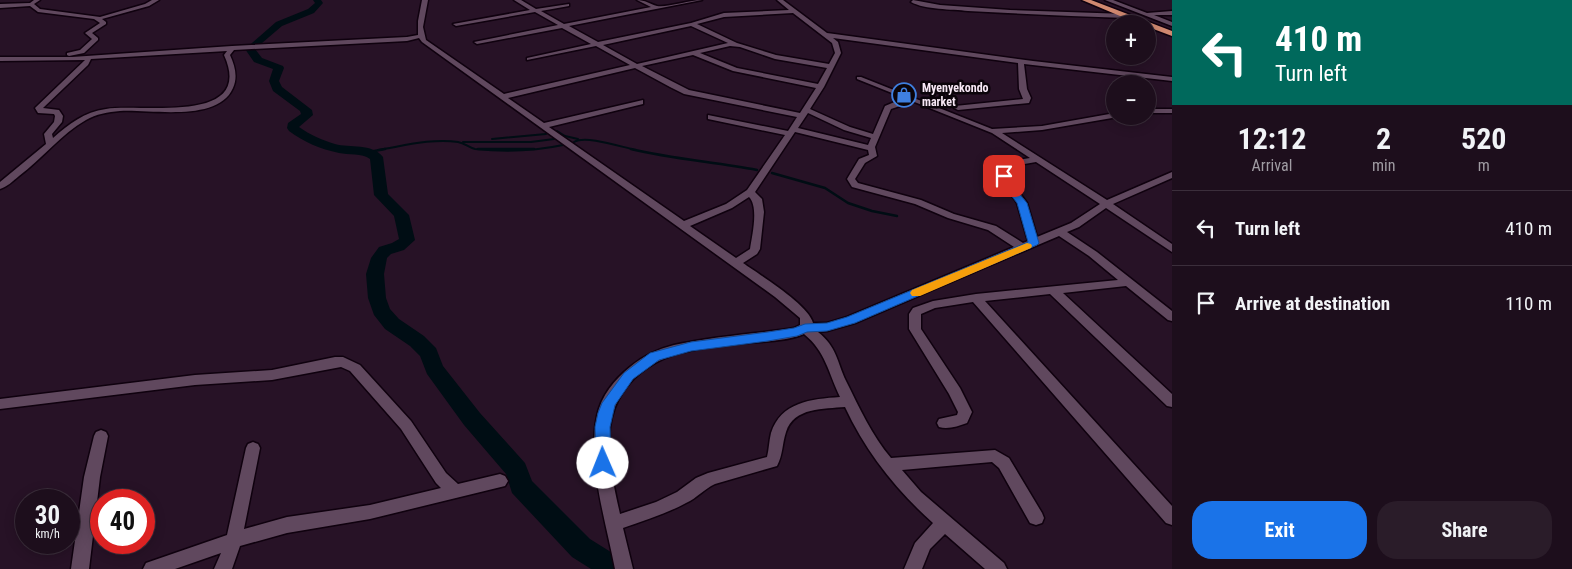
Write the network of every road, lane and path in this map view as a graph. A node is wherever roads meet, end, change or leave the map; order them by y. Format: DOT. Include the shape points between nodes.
graph roads {
  1 [pos="36,0"];
  2 [pos="156,0"];
  3 [pos="425,0"];
  4 [pos="517,0"];
  5 [pos="640,0"];
  6 [pos="699,0"];
  7 [pos="780,0"];
  8 [pos="916,0"];
  9 [pos="1084,0"];
  10 [pos="1108,0"];
  11 [pos="31,4"];
  12 [pos="567,5"];
  13 [pos="0,6"];
  14 [pos="657,8"];
  15 [pos="534,10"];
  16 [pos="795,11"];
  17 [pos="1172,12"];
  18 [pos="1144,14"];
  19 [pos="1106,15"];
  20 [pos="1124,15"];
  21 [pos="98,18"];
  22 [pos="456,24"];
  23 [pos="692,24"];
  24 [pos="1172,24"];
  25 [pos="563,26"];
  26 [pos="1156,28"];
  27 [pos="1172,34"];
  28 [pos="826,35"];
  29 [pos="420,36"];
  30 [pos="477,42"];
  31 [pos="736,44"];
  32 [pos="597,45"];
  33 [pos="232,48"];
  34 [pos="692,52"];
  35 [pos="89,58"];
  36 [pos="0,59"];
  37 [pos="63,59"];
  38 [pos="529,59"];
  39 [pos="1021,62"];
  40 [pos="636,65"];
  41 [pos="832,67"];
  42 [pos="860,78"];
  43 [pos="1172,79"];
  44 [pos="821,87"];
  45 [pos="502,97"];
  46 [pos="640,102"];
  47 [pos="900,103"];
  48 [pos="958,108"];
  49 [pos="1156,111"];
  50 [pos="1172,111"];
  51 [pos="803,113"];
  52 [pos="711,117"];
  53 [pos="1106,117"];
  54 [pos="542,126"];
  55 [pos="792,131"];
  56 [pos="995,132"];
  57 [pos="875,137"];
  58 [pos="50,144"];
  59 [pos="871,147"];
  60 [pos="1037,159"];
  61 [pos="1172,175"];
  62 [pos="1160,180"];
  63 [pos="0,186"];
  64 [pos="1172,186"];
  65 [pos="750,192"];
  66 [pos="1106,204"];
  67 [pos="683,225"];
  68 [pos="1060,232"];
  69 [pos="1028,245"];
  70 [pos="1172,249"];
  71 [pos="735,263"];
  72 [pos="1129,282"];
  73 [pos="1054,290"];
  74 [pos="976,298"];
  75 [pos="1172,317"];
  76 [pos="805,328"];
  77 [pos="849,401"];
  78 [pos="1172,402"];
  79 [pos="0,404"];
  80 [pos="944,423"];
  81 [pos="101,436"];
  82 [pos="253,448"];
  83 [pos="887,465"];
  84 [pos="500,481"];
  85 [pos="456,492"];
  86 [pos="1036,518"];
  87 [pos="1172,518"];
  88 [pos="615,523"];
  89 [pos="945,524"];
  90 [pos="234,540"];
  91 [pos="80,569"];
  92 [pos="152,569"];
  93 [pos="223,569"];
  94 [pos="624,569"];
  95 [pos="913,569"];
  96 [pos="998,569"];
  1 -- 11 [label="street"];
  2 -- 21 [label="street"];
  3 -- 29 [label="street"];
  4 -- 15 [label="street"];
  5 -- 14 [label="street"];
  6 -- 14 [label="street"];
  7 -- 16 [label="street"];
  8 -- 19 [label="street" via="914,2 935,7"];
  9 -- 20 [label="highway"];
  10 -- 18 [label="street"];
  11 -- 13 [label="street"];
  11 -- 21 [label="street" via="38,10"];
  12 -- 15 [label="street"];
  14 -- 25 [label="street"];
  15 -- 22 [label="street"];
  15 -- 25 [label="street"];
  16 -- 23 [label="street" via="724,14"];
  16 -- 28 [label="street"];
  17 -- 18 [label="street"];
  18 -- 20 [label="street"];
  18 -- 24 [label="street"];
  21 -- 37 [label="street" via="96,20 104,22 88,34 96,39 80,52 63,55"];
  23 -- 31 [label="street"];
  23 -- 32 [label="street"];
  25 -- 30 [label="street"];
  25 -- 32 [label="street"];
  26 -- 27 [label="highway"];
  28 -- 39 [label="street"];
  28 -- 41 [label="street" via="838,47"];
  29 -- 33 [label="street" via="407,40"];
  29 -- 45 [label="street"];
  31 -- 34 [label="street"];
  31 -- 41 [label="street" via="775,57"];
  32 -- 38 [label="street"];
  32 -- 40 [label="street"];
  33 -- 35 [label="street"];
  33 -- 58 [label="street" via="227,55 233,84 216,104 99,113 81,120"];
  34 -- 40 [label="street"];
  34 -- 44 [label="street" via="735,70"];
  35 -- 37 [label="street"];
  35 -- 58 [label="street" via="39,108 59,114 58,122 48,134"];
  36 -- 37 [label="street"];
  39 -- 43 [label="street"];
  39 -- 48 [label="street" via="1026,101"];
  40 -- 45 [label="street"];
  40 -- 51 [label="street" via="687,92"];
  41 -- 44 [label="street"];
  42 -- 56 [label="street"];
  44 -- 51 [label="street"];
  45 -- 54 [label="street"];
  46 -- 54 [label="street"];
  47 -- 57 [label="street" via="888,108"];
  49 -- 50 [label="street"];
  51 -- 55 [label="street"];
  51 -- 57 [label="street" via="818,114 858,133"];
  52 -- 55 [label="street"];
  53 -- 56 [label="street"];
  54 -- 67 [label="street"];
  55 -- 59 [label="street"];
  55 -- 65 [label="street"];
  56 -- 60 [label="street"];
  57 -- 59 [label="street"];
  58 -- 63 [label="street"];
  59 -- 69 [label="street" via="873,156 862,161 851,179 855,185 918,202 992,228"];
  60 -- 66 [label="street"];
  60 -- 69 [label="street" via="1009,164 1008,173 1003,178 1022,203"];
  61 -- 62 [label="street"];
  62 -- 64 [label="street"];
  62 -- 66 [label="street"];
  65 -- 67 [label="street" via="729,206"];
  65 -- 71 [label="street" via="757,198 759,207 757,240 754,252"];
  66 -- 68 [label="street" via="1075,226"];
  66 -- 70 [label="street"];
  67 -- 71 [label="street"];
  68 -- 69 [label="street"];
  68 -- 72 [label="street"];
  69 -- 76 [label="street" via="851,320 827,327"];
  71 -- 76 [label="street" via="805,316"];
  72 -- 73 [label="street"];
  72 -- 75 [label="street"];
  73 -- 74 [label="street"];
  73 -- 78 [label="street"];
  74 -- 80 [label="street" via="921,308 915,314 915,329 956,392 965,412 962,419"];
  74 -- 87 [label="street"];
  76 -- 77 [label="street" via="820,340 833,360"];
  76 -- 88 [label="street" via="768,337 674,350 655,356 628,376 609,403 602,427 603,463"];
  77 -- 83 [label="street" via="870,442"];
  77 -- 88 [label="street" via="809,405 788,413 779,431 772,462 713,478 660,508"];
  79 -- 85 [label="street" via="226,376 272,376 344,362 355,368 406,425 441,478"];
  81 -- 91 [label="street"];
  82 -- 90 [label="street"];
  83 -- 86 [label="street" via="995,456 1004,463"];
  83 -- 89 [label="street"];
  84 -- 85 [label="street"];
  85 -- 90 [label="street" via="370,512 287,525"];
  88 -- 94 [label="street"];
  89 -- 95 [label="street" via="926,540"];
  89 -- 96 [label="street"];
  90 -- 92 [label="street"];
  90 -- 93 [label="street"];
}
